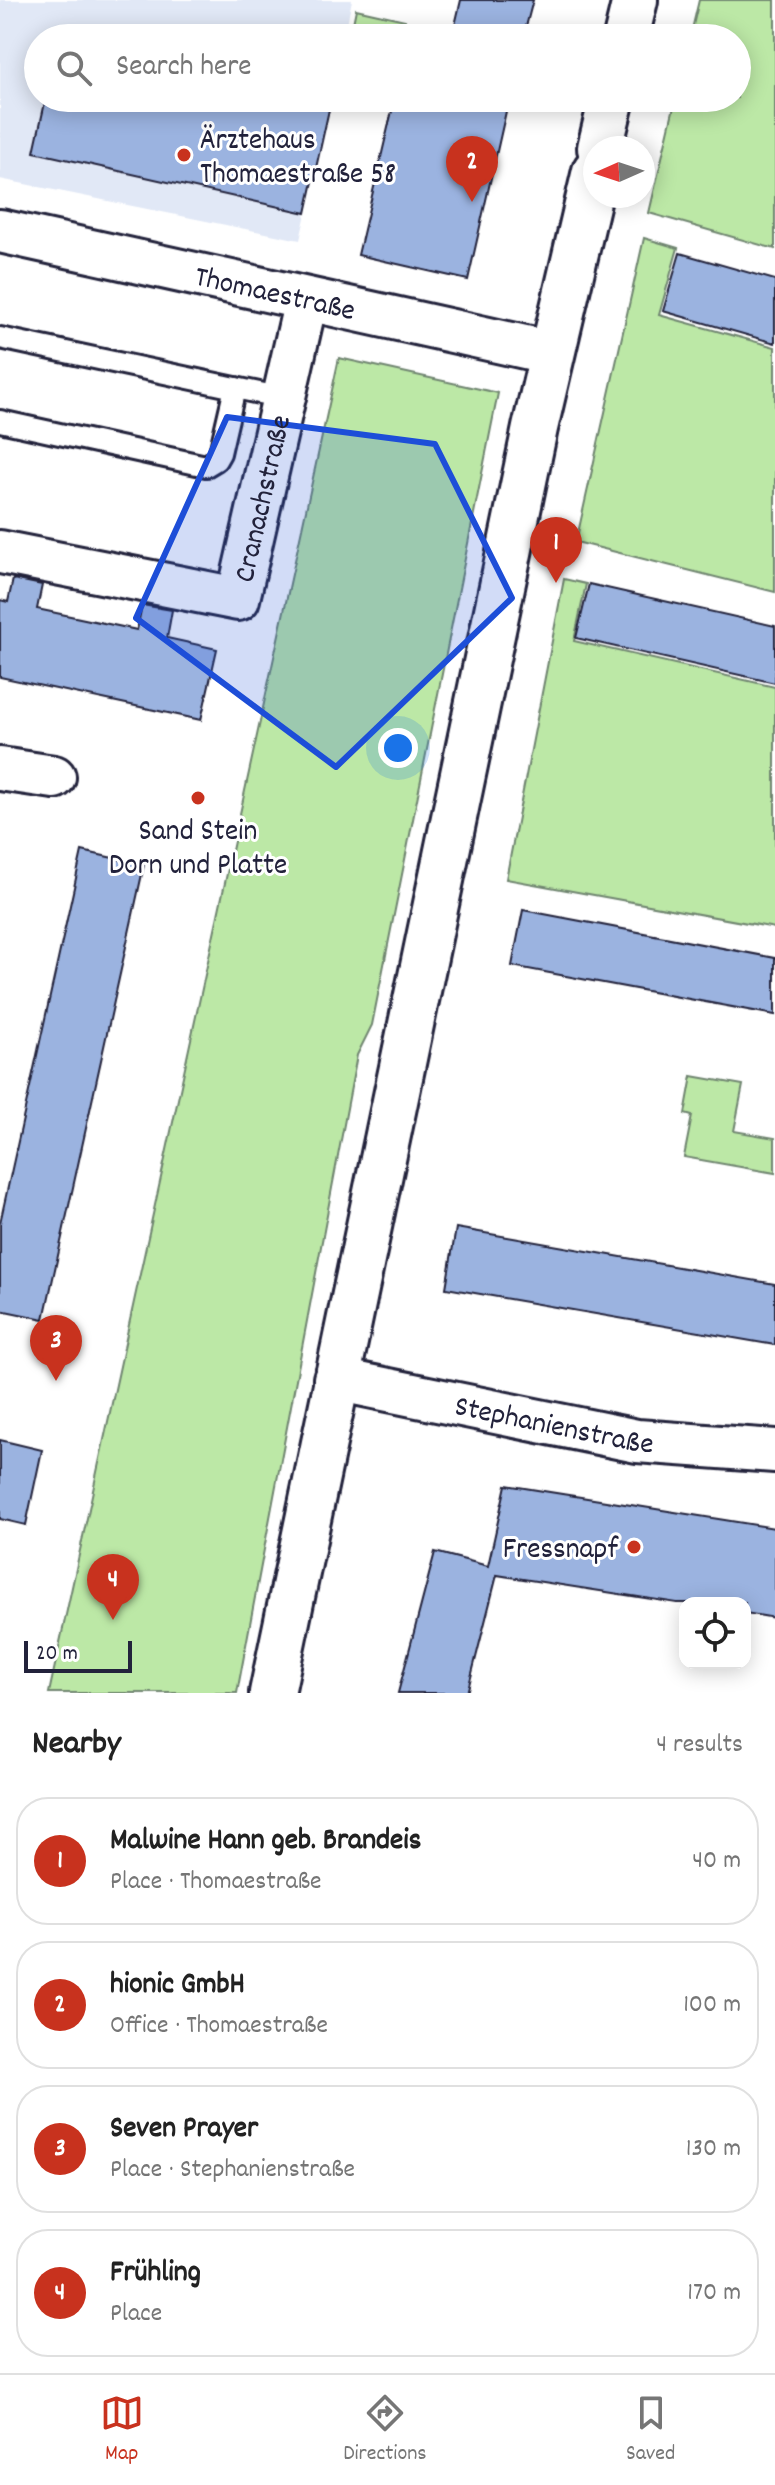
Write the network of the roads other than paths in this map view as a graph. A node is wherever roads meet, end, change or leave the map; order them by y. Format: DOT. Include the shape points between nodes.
graph roads {
  1 [pos="635,0"];
  2 [pos="629,24"];
  3 [pos="609,112"];
  4 [pos="603,136"];
  5 [pos="586,208"];
  6 [pos="0,231"];
  7 [pos="306,300"];
  8 [pos="0,338"];
  9 [pos="552,353"];
  10 [pos="235,388"];
  11 [pos="283,398"];
  12 [pos="0,421"];
  13 [pos="0,552"];
  14 [pos="0,769"];
  15 [pos="54,777"];
  16 [pos="335,1379"];
  17 [pos="775,1451"];
  18 [pos="272,1693"];
  1 -- 2 [label="main road"];
  3 -- 4 [label="main road"];
  5 -- 9 [label="main road"];
  6 -- 7 [label="street, Thomaestraße"];
  7 -- 9 [label="street, Thomaestraße"];
  7 -- 11 [label="street, Cranachstraße"];
  8 -- 10 [label="lane"];
  9 -- 16 [label="main road"];
  10 -- 11 [label="lane"];
  10 -- 12 [label="lane" via="220,453 206,466"];
  11 -- 13 [label="street, Cranachstraße" via="238,599"];
  14 -- 15 [label="street"];
  16 -- 17 [label="street, Stephanienstraße" via="637,1441"];
  16 -- 18 [label="main road"];
}
